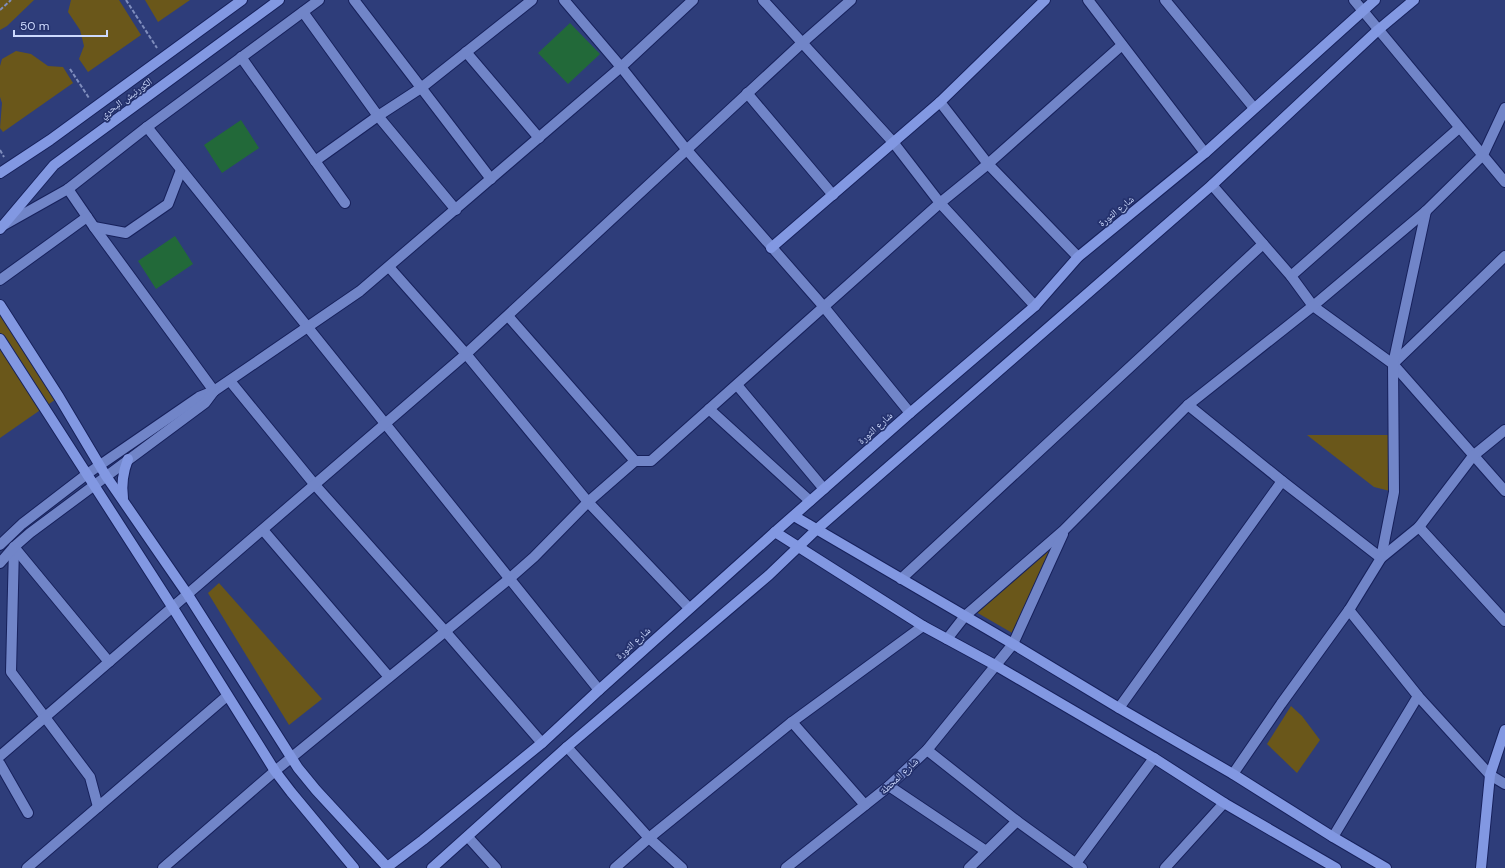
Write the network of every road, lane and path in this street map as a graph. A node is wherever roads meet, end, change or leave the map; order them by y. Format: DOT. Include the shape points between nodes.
graph roads {
  1 [pos="11,0"];
  2 [pos="126,0"];
  3 [pos="242,0"];
  4 [pos="279,0"];
  5 [pos="319,0"];
  6 [pos="354,0"];
  7 [pos="532,0"];
  8 [pos="564,0"];
  9 [pos="763,0"];
  10 [pos="851,0"];
  11 [pos="1045,0"];
  12 [pos="1088,0"];
  13 [pos="1164,0"];
  14 [pos="1354,0"];
  15 [pos="1375,0"];
  16 [pos="1414,0"];
  17 [pos="686,2"];
  18 [pos="0,10"];
  19 [pos="1363,11"];
  20 [pos="303,12"];
  21 [pos="1378,30"];
  22 [pos="802,42"];
  23 [pos="1122,45"];
  24 [pos="466,52"];
  25 [pos="163,57"];
  26 [pos="241,57"];
  27 [pos="621,67"];
  28 [pos="70,69"];
  29 [pos="421,88"];
  30 [pos="747,93"];
  31 [pos="940,102"];
  32 [pos="95,107"];
  33 [pos="1254,108"];
  34 [pos="1505,108"];
  35 [pos="378,116"];
  36 [pos="147,127"];
  37 [pos="1459,128"];
  38 [pos="538,138"];
  39 [pos="893,142"];
  40 [pos="686,149"];
  41 [pos="1205,153"];
  42 [pos="1482,156"];
  43 [pos="315,161"];
  44 [pos="988,164"];
  45 [pos="181,170"];
  46 [pos="0,173"];
  47 [pos="491,179"];
  48 [pos="1505,182"];
  49 [pos="1212,185"];
  50 [pos="68,189"];
  51 [pos="833,195"];
  52 [pos="345,203"];
  53 [pos="940,203"];
  54 [pos="456,210"];
  55 [pos="1426,211"];
  56 [pos="87,217"];
  57 [pos="94,227"];
  58 [pos="1,228"];
  59 [pos="1263,244"];
  60 [pos="771,248"];
  61 [pos="1505,256"];
  62 [pos="1078,257"];
  63 [pos="389,268"];
  64 [pos="1290,276"];
  65 [pos="0,280"];
  66 [pos="0,304"];
  67 [pos="1035,306"];
  68 [pos="1313,306"];
  69 [pos="824,307"];
  70 [pos="508,316"];
  71 [pos="308,328"];
  72 [pos="20,336"];
  73 [pos="2,342"];
  74 [pos="466,354"];
  75 [pos="1393,364"];
  76 [pos="230,381"];
  77 [pos="737,385"];
  78 [pos="214,391"];
  79 [pos="1188,405"];
  80 [pos="709,409"];
  81 [pos="910,413"];
  82 [pos="385,424"];
  83 [pos="1505,430"];
  84 [pos="1474,456"];
  85 [pos="128,459"];
  86 [pos="635,461"];
  87 [pos="100,465"];
  88 [pos="87,474"];
  89 [pos="106,476"];
  90 [pos="1282,481"];
  91 [pos="94,484"];
  92 [pos="315,485"];
  93 [pos="824,489"];
  94 [pos="1505,490"];
  95 [pos="123,500"];
  96 [pos="810,501"];
  97 [pos="588,502"];
  98 [pos="794,516"];
  99 [pos="1419,527"];
  100 [pos="263,530"];
  101 [pos="816,530"];
  102 [pos="1064,530"];
  103 [pos="775,532"];
  104 [pos="0,545"];
  105 [pos="14,547"];
  106 [pos="799,547"];
  107 [pos="1381,558"];
  108 [pos="0,563"];
  109 [pos="509,579"];
  110 [pos="901,579"];
  111 [pos="188,595"];
  112 [pos="173,608"];
  113 [pos="689,608"];
  114 [pos="1349,610"];
  115 [pos="965,616"];
  116 [pos="1505,621"];
  117 [pos="923,626"];
  118 [pos="445,631"];
  119 [pos="947,639"];
  120 [pos="1013,644"];
  121 [pos="109,662"];
  122 [pos="995,666"];
  123 [pos="389,678"];
  124 [pos="599,690"];
  125 [pos="227,696"];
  126 [pos="1418,696"];
  127 [pos="1119,708"];
  128 [pos="45,717"];
  129 [pos="792,722"];
  130 [pos="1505,730"];
  131 [pos="542,743"];
  132 [pos="567,747"];
  133 [pos="927,750"];
  134 [pos="0,756"];
  135 [pos="292,757"];
  136 [pos="1154,758"];
  137 [pos="0,764"];
  138 [pos="275,771"];
  139 [pos="1233,774"];
  140 [pos="1490,775"];
  141 [pos="1505,784"];
  142 [pos="889,786"];
  143 [pos="1224,803"];
  144 [pos="865,805"];
  145 [pos="98,807"];
  146 [pos="28,813"];
  147 [pos="1017,821"];
  148 [pos="468,837"];
  149 [pos="1333,837"];
  150 [pos="649,838"];
  151 [pos="986,851"];
  152 [pos="1319,863"];
  153 [pos="1079,865"];
  154 [pos="27,868"];
  155 [pos="163,868"];
  156 [pos="354,868"];
  157 [pos="387,868"];
  158 [pos="432,868"];
  159 [pos="496,868"];
  160 [pos="615,868"];
  161 [pos="682,868"];
  162 [pos="786,868"];
  163 [pos="969,868"];
  164 [pos="1165,868"];
  165 [pos="1336,868"];
  166 [pos="1386,868"];
  167 [pos="1481,868"];
  1 -- 18 [label="path"];
  2 -- 25 [label="path"];
  3 -- 25 [label="main road, الكورنيش البحري"];
  4 -- 58 [label="main road, الكورنيش البحري" via="54,165"];
  5 -- 20 [label="street"];
  6 -- 29 [label="street"];
  7 -- 24 [label="street"];
  8 -- 27 [label="street"];
  9 -- 22 [label="street"];
  10 -- 22 [label="street"];
  11 -- 31 [label="main road"];
  12 -- 23 [label="street"];
  13 -- 33 [label="street"];
  14 -- 19 [label="street"];
  15 -- 19 [label="main road, شارع الثورة"];
  16 -- 21 [label="main road"];
  17 -- 27 [label="street"];
  19 -- 21 [label="street"];
  19 -- 33 [label="main road, شارع الثورة"];
  20 -- 26 [label="street"];
  20 -- 35 [label="street"];
  21 -- 37 [label="street"];
  21 -- 49 [label="main road"];
  22 -- 30 [label="street"];
  22 -- 39 [label="street"];
  23 -- 41 [label="street"];
  23 -- 44 [label="street"];
  24 -- 29 [label="street"];
  24 -- 38 [label="street"];
  25 -- 32 [label="main road, الكورنيش البحري"];
  26 -- 36 [label="street"];
  26 -- 43 [label="street"];
  27 -- 38 [label="street"];
  27 -- 40 [label="street"];
  28 -- 32 [label="path"];
  29 -- 35 [label="street"];
  29 -- 47 [label="street"];
  30 -- 40 [label="street"];
  30 -- 51 [label="street"];
  31 -- 39 [label="main road"];
  31 -- 44 [label="street"];
  32 -- 46 [label="main road, الكورنيش البحري"];
  33 -- 41 [label="main road, شارع الثورة"];
  34 -- 42 [label="street"];
  35 -- 43 [label="street"];
  35 -- 54 [label="street"];
  36 -- 45 [label="street"];
  36 -- 50 [label="street"];
  37 -- 42 [label="street"];
  37 -- 64 [label="street"];
  38 -- 47 [label="street"];
  39 -- 51 [label="main road"];
  39 -- 53 [label="street"];
  40 -- 60 [label="street"];
  40 -- 70 [label="street"];
  41 -- 62 [label="main road, شارع الثورة"];
  42 -- 48 [label="street"];
  42 -- 55 [label="street"];
  43 -- 52 [label="street"];
  44 -- 53 [label="street"];
  44 -- 62 [label="street"];
  45 -- 57 [label="street" via="168,204 126,233"];
  45 -- 71 [label="street"];
  47 -- 54 [label="street"];
  49 -- 59 [label="street"];
  49 -- 101 [label="main road"];
  50 -- 56 [label="street"];
  50 -- 58 [label="street"];
  51 -- 60 [label="main road"];
  53 -- 67 [label="street"];
  53 -- 69 [label="street"];
  54 -- 63 [label="street"];
  55 -- 68 [label="street"];
  55 -- 75 [label="street"];
  56 -- 57 [label="street"];
  56 -- 65 [label="street"];
  57 -- 78 [label="street"];
  59 -- 64 [label="street"];
  59 -- 110 [label="street"];
  60 -- 69 [label="street"];
  61 -- 75 [label="street"];
  62 -- 67 [label="main road, شارع الثورة"];
  63 -- 71 [label="street" via="360,292"];
  63 -- 74 [label="street"];
  64 -- 68 [label="street"];
  66 -- 72 [label="main road"];
  67 -- 81 [label="main road, شارع الثورة"];
  68 -- 75 [label="street"];
  68 -- 79 [label="street"];
  69 -- 77 [label="street"];
  69 -- 81 [label="street"];
  70 -- 74 [label="street"];
  70 -- 86 [label="street"];
  71 -- 76 [label="street"];
  71 -- 82 [label="street"];
  72 -- 73 [label="main road"];
  72 -- 87 [label="main road"];
  73 -- 88 [label="main road"];
  74 -- 82 [label="street"];
  74 -- 97 [label="street"];
  75 -- 84 [label="street"];
  75 -- 107 [label="street" via="1394,492"];
  76 -- 78 [label="street"];
  76 -- 92 [label="street"];
  77 -- 80 [label="street"];
  77 -- 93 [label="street"];
  78 -- 85 [label="street" via="205,404"];
  78 -- 87 [label="street" via="199,397"];
  79 -- 90 [label="street"];
  79 -- 102 [label="street"];
  80 -- 86 [label="street" via="651,461"];
  80 -- 96 [label="street"];
  81 -- 93 [label="main road, شارع الثورة"];
  82 -- 92 [label="street"];
  82 -- 109 [label="street"];
  83 -- 84 [label="street"];
  84 -- 94 [label="street"];
  84 -- 99 [label="street"];
  85 -- 89 [label="street"];
  85 -- 95 [label="main road" via="122,483"];
  86 -- 97 [label="street"];
  87 -- 88 [label="street"];
  87 -- 89 [label="main road"];
  88 -- 91 [label="main road"];
  88 -- 104 [label="street" via="22,524"];
  89 -- 91 [label="street"];
  89 -- 95 [label="main road"];
  90 -- 107 [label="street"];
  90 -- 127 [label="street"];
  91 -- 105 [label="street"];
  91 -- 112 [label="main road"];
  92 -- 100 [label="street"];
  92 -- 118 [label="street"];
  93 -- 96 [label="main road, شارع الثورة"];
  95 -- 111 [label="main road"];
  96 -- 98 [label="main road, شارع الثورة"];
  97 -- 109 [label="street"];
  97 -- 113 [label="street"];
  98 -- 101 [label="main road"];
  98 -- 103 [label="main road, شارع الثورة"];
  99 -- 107 [label="street"];
  99 -- 116 [label="street"];
  100 -- 111 [label="street"];
  100 -- 123 [label="street"];
  101 -- 106 [label="main road"];
  101 -- 110 [label="main road"];
  102 -- 115 [label="street"];
  102 -- 120 [label="street, شارع المحطة"];
  103 -- 106 [label="main road"];
  103 -- 113 [label="main road, شارع الثورة"];
  105 -- 108 [label="street"];
  105 -- 121 [label="street"];
  105 -- 128 [label="street" via="11,672"];
  106 -- 117 [label="main road"];
  106 -- 132 [label="main road"];
  107 -- 114 [label="street"];
  109 -- 118 [label="street"];
  109 -- 124 [label="street"];
  110 -- 115 [label="main road"];
  111 -- 112 [label="street"];
  111 -- 135 [label="main road"];
  112 -- 121 [label="street"];
  112 -- 125 [label="main road"];
  113 -- 124 [label="main road, شارع الثورة"];
  114 -- 126 [label="street"];
  114 -- 139 [label="street"];
  115 -- 119 [label="street"];
  115 -- 120 [label="main road"];
  117 -- 119 [label="main road"];
  117 -- 129 [label="street"];
  118 -- 123 [label="street"];
  118 -- 131 [label="street"];
  119 -- 122 [label="main road"];
  120 -- 122 [label="street, شارع المحطة"];
  120 -- 127 [label="main road"];
  121 -- 128 [label="street"];
  122 -- 133 [label="street, شارع المحطة"];
  122 -- 136 [label="main road"];
  123 -- 135 [label="street"];
  124 -- 131 [label="main road, شارع الثورة"];
  125 -- 138 [label="main road"];
  125 -- 145 [label="street"];
  126 -- 140 [label="street"];
  126 -- 149 [label="street"];
  127 -- 139 [label="main road"];
  128 -- 134 [label="street"];
  128 -- 145 [label="street" via="90,777"];
  129 -- 144 [label="street"];
  129 -- 150 [label="street"];
  130 -- 140 [label="main road"];
  131 -- 157 [label="main road, شارع الثورة"];
  132 -- 148 [label="main road"];
  132 -- 150 [label="street"];
  133 -- 142 [label="street, شارع المحطة"];
  133 -- 147 [label="street"];
  135 -- 138 [label="street"];
  135 -- 157 [label="main road" via="316,790"];
  136 -- 143 [label="main road"];
  136 -- 153 [label="street"];
  137 -- 146 [label="street"];
  138 -- 155 [label="street"];
  138 -- 156 [label="main road"];
  139 -- 149 [label="main road"];
  140 -- 141 [label="street"];
  140 -- 167 [label="main road"];
  142 -- 144 [label="street, شارع المحطة"];
  142 -- 151 [label="street"];
  143 -- 152 [label="main road"];
  143 -- 164 [label="street"];
  144 -- 162 [label="street, شارع المحطة"];
  145 -- 154 [label="street"];
  147 -- 151 [label="street"];
  147 -- 153 [label="street"];
  148 -- 158 [label="main road"];
  148 -- 159 [label="street"];
  149 -- 166 [label="main road"];
  150 -- 160 [label="street"];
  150 -- 161 [label="street"];
  151 -- 163 [label="street"];
  152 -- 165 [label="main road"];
}
